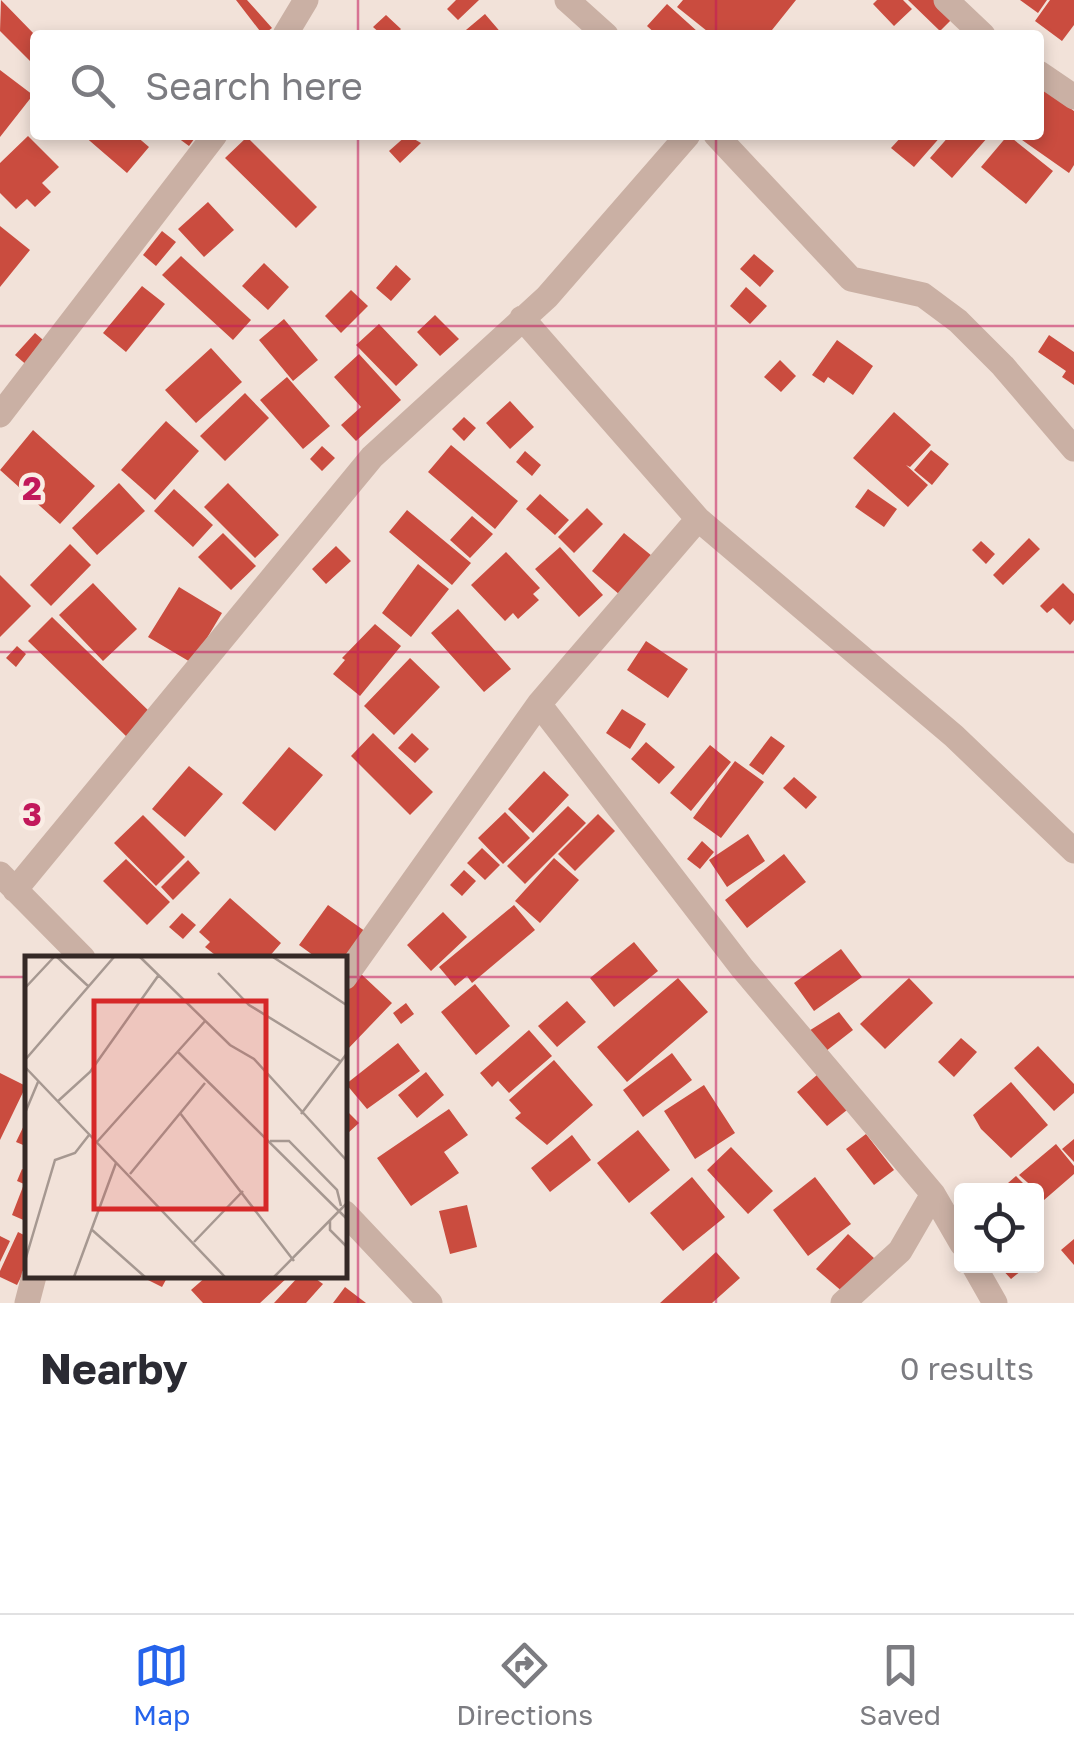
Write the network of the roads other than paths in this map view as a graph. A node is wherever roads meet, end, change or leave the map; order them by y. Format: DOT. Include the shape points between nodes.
graph roads {
  1 [pos="306,0"];
  2 [pos="567,0"];
  3 [pos="946,0"];
  4 [pos="288,30"];
  5 [pos="600,30"];
  6 [pos="978,30"];
  7 [pos="1044,76"];
  8 [pos="1074,97"];
  9 [pos="211,140"];
  10 [pos="684,140"];
  11 [pos="721,140"];
  12 [pos="522,318"];
  13 [pos="0,414"];
  14 [pos="1074,449"];
  15 [pos="698,519"];
  16 [pos="539,704"];
  17 [pos="1074,850"];
  18 [pos="8,882"];
  19 [pos="81,956"];
  20 [pos="348,973"];
  21 [pos="933,1194"];
  22 [pos="348,1216"];
  23 [pos="954,1230"];
  24 [pos="978,1273"];
  25 [pos="33,1278"];
  26 [pos="27,1303"];
  27 [pos="430,1303"];
  28 [pos="843,1303"];
  29 [pos="995,1303"];
  1 -- 4 [label="street"];
  2 -- 5 [label="street"];
  3 -- 6 [label="street"];
  7 -- 8 [label="street"];
  9 -- 13 [label="street"];
  10 -- 12 [label="street"];
  11 -- 14 [label="street" via="851,278 924,295 958,321"];
  12 -- 15 [label="street"];
  12 -- 18 [label="street" via="372,457"];
  15 -- 16 [label="street"];
  15 -- 17 [label="street" via="954,736"];
  16 -- 20 [label="street"];
  16 -- 21 [label="street" via="743,969"];
  18 -- 19 [label="street"];
  21 -- 23 [label="street"];
  21 -- 28 [label="street" via="900,1250"];
  22 -- 27 [label="street"];
  24 -- 29 [label="street"];
  25 -- 26 [label="street"];
}
